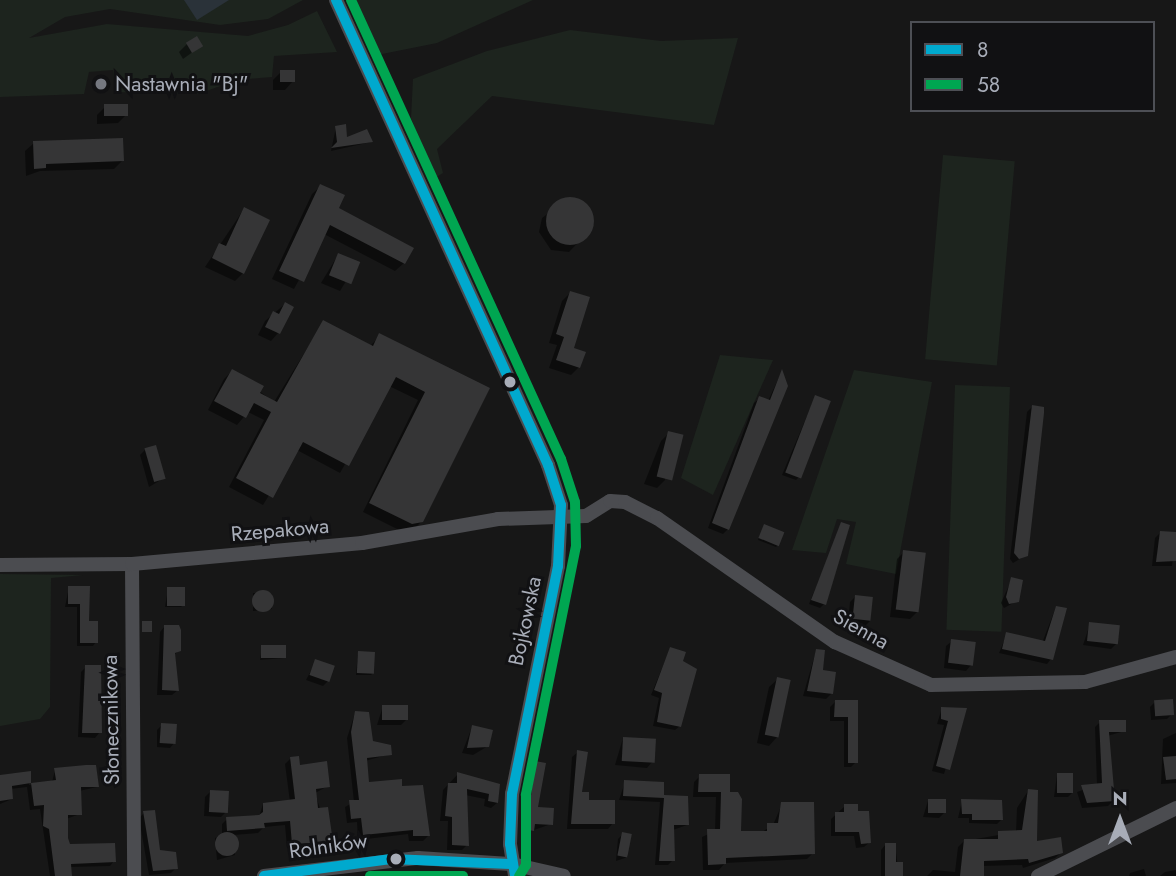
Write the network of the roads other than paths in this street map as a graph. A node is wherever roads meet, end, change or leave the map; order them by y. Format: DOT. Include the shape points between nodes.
graph roads {
  1 [pos="336,0"];
  2 [pos="562,519"];
  3 [pos="132,564"];
  4 [pos="0,565"];
  5 [pos="1176,657"];
  6 [pos="1176,808"];
  7 [pos="513,870"];
  8 [pos="134,876"];
  9 [pos="264,876"];
  10 [pos="564,876"];
  11 [pos="1038,876"];
  1 -- 2 [label="street, Bojkowska" via="548,465"];
  2 -- 3 [label="street, Rzepakowa" via="498,519 362,543"];
  2 -- 5 [label="street, Sienna" via="586,516 610,500 657,519 835,642 931,685 1085,682"];
  2 -- 7 [label="street, Bojkowska" via="558,566 512,794"];
  3 -- 4 [label="street, Rzepakowa"];
  3 -- 8 [label="street, Słonecznikowa"];
  6 -- 11 [label="street"];
  7 -- 9 [label="street, Rolników" via="391,859"];
  7 -- 10 [label="street, Rolników"];
}
